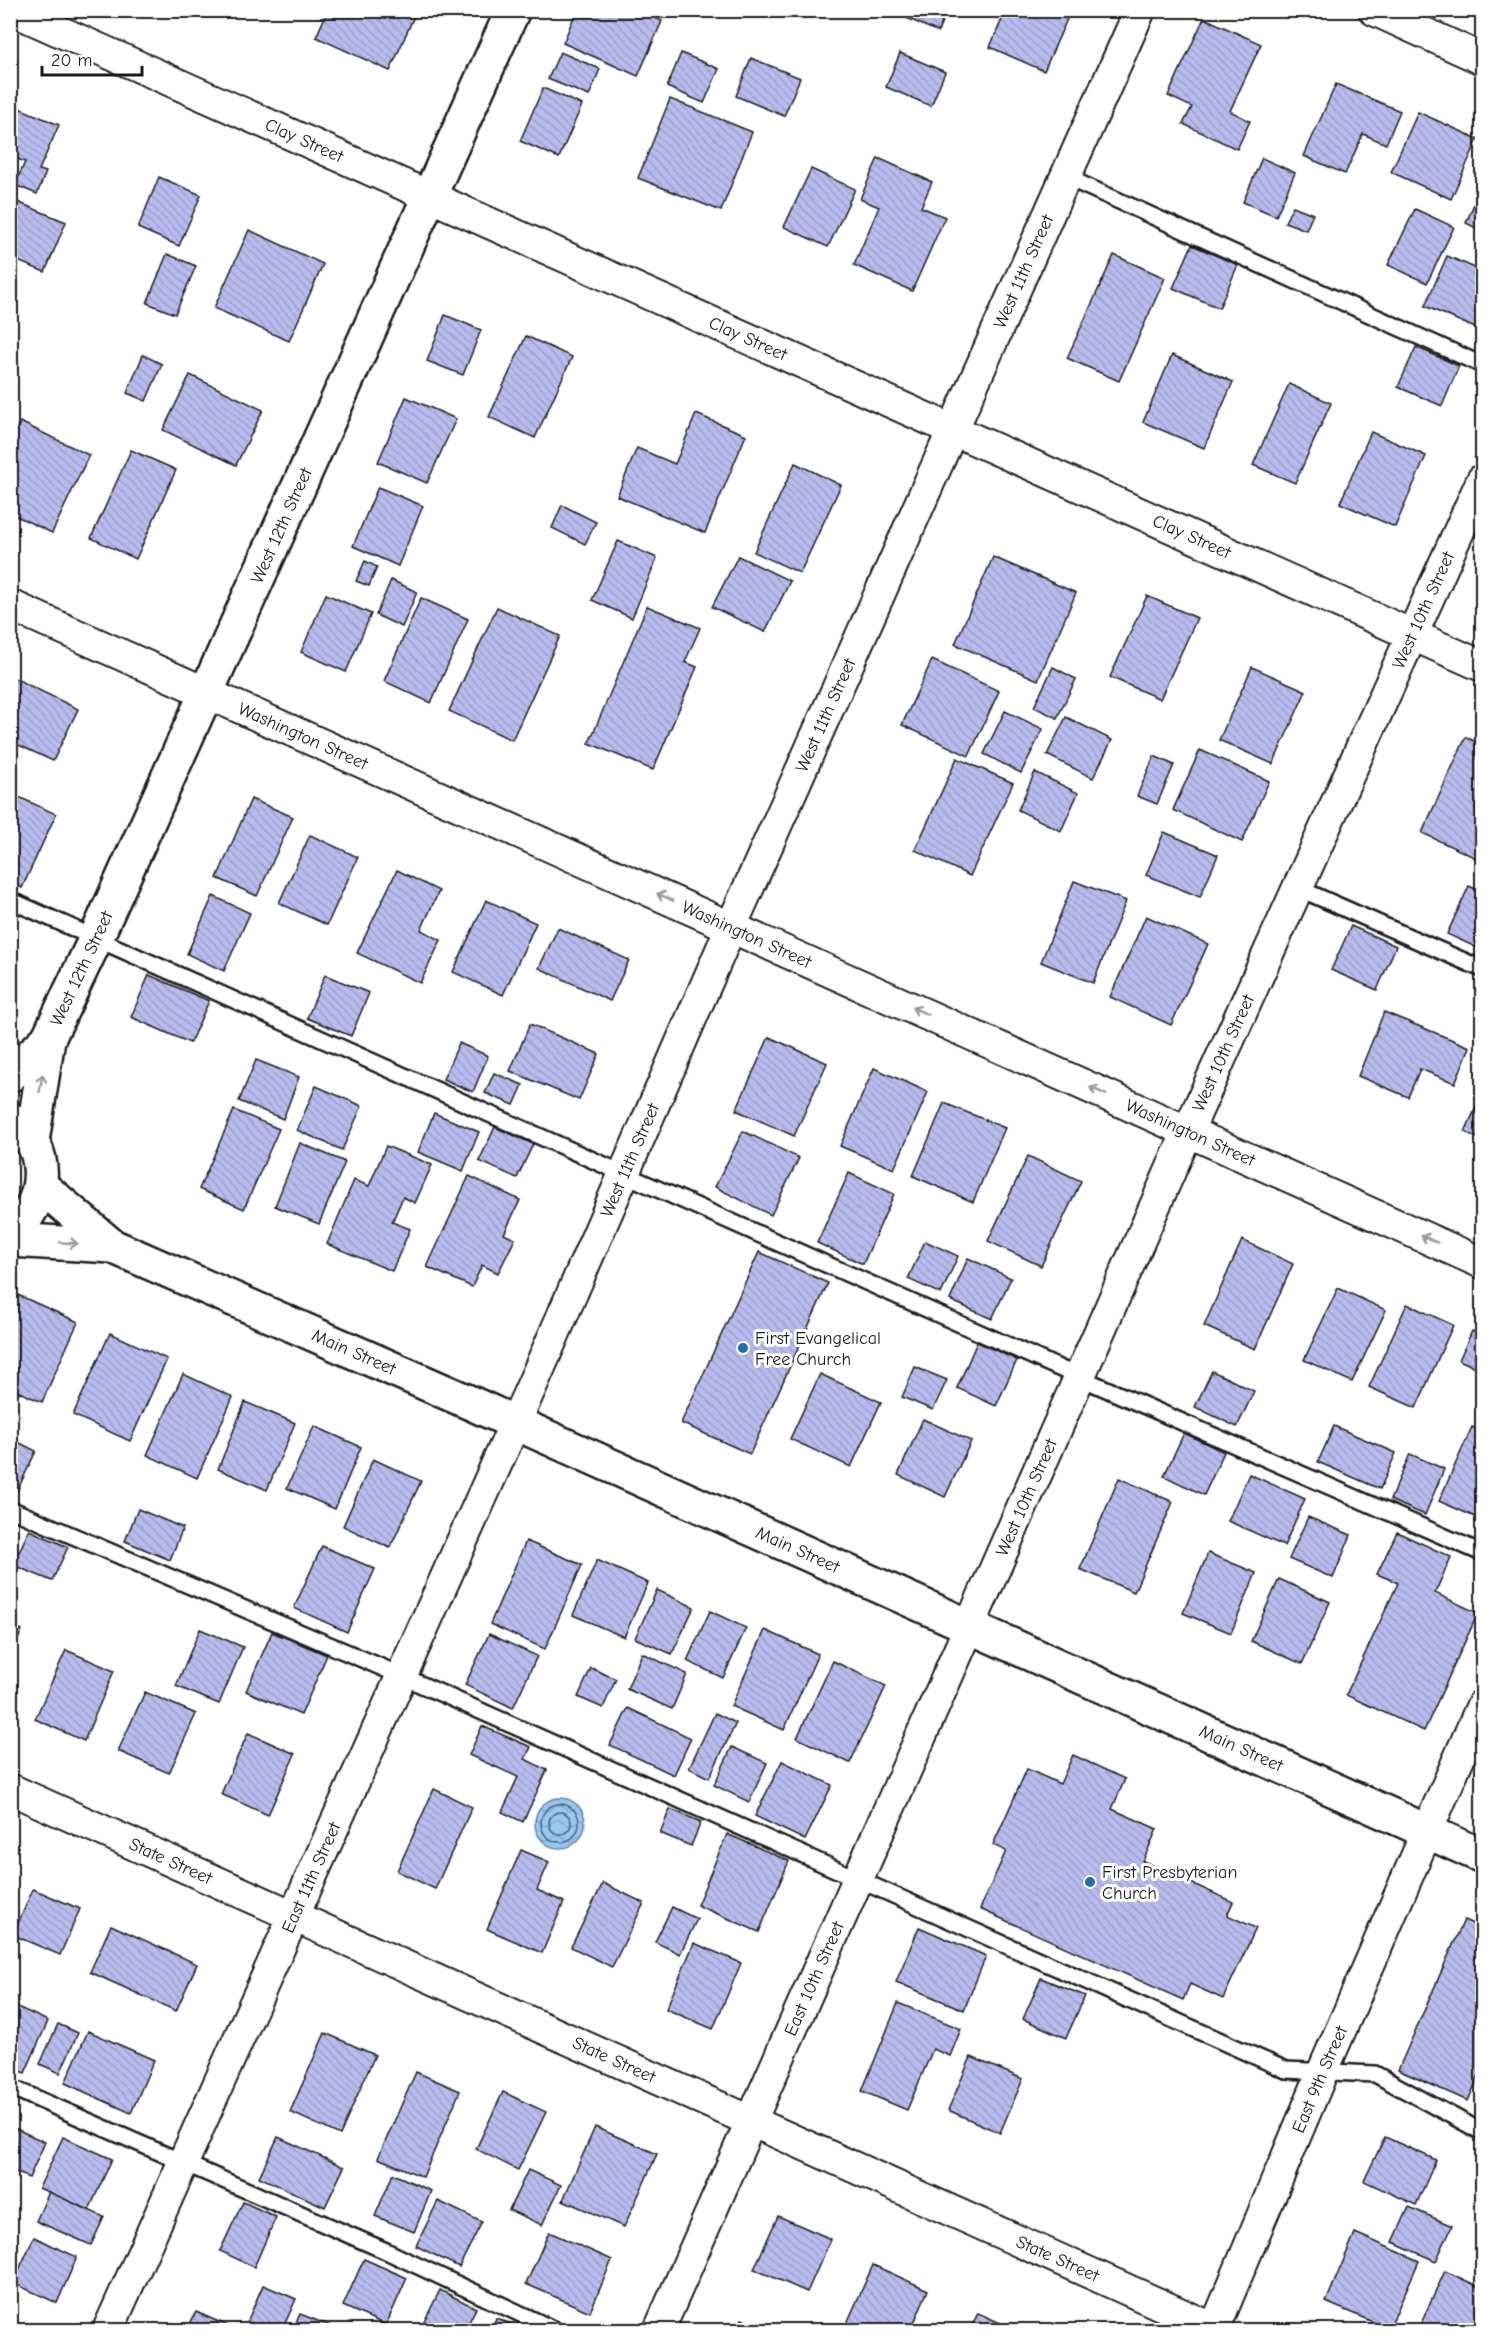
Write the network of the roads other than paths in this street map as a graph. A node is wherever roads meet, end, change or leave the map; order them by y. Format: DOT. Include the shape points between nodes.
graph roads {
  1 [pos="12,10"];
  2 [pos="513,10"];
  3 [pos="1140,10"];
  4 [pos="1374,10"];
  5 [pos="1482,58"];
  6 [pos="1066,177"];
  7 [pos="430,197"];
  8 [pos="1482,365"];
  9 [pos="953,430"];
  10 [pos="1482,480"];
  11 [pos="10,605"];
  12 [pos="1412,635"];
  13 [pos="1482,666"];
  14 [pos="207,693"];
  15 [pos="1298,888"];
  16 [pos="10,900"];
  17 [pos="731,927"];
  18 [pos="96,938"];
  19 [pos="1482,969"];
  20 [pos="48,1039"];
  21 [pos="10,1075"];
  22 [pos="21,1130"];
  23 [pos="1188,1131"];
  24 [pos="624,1174"];
  25 [pos="41,1186"];
  26 [pos="10,1233"];
  27 [pos="10,1240"];
  28 [pos="112,1246"];
  29 [pos="1482,1263"];
  30 [pos="1079,1377"];
  31 [pos="515,1423"];
  32 [pos="10,1509"];
  33 [pos="1482,1553"];
  34 [pos="969,1626"];
  35 [pos="402,1677"];
  36 [pos="1482,1705"];
  37 [pos="10,1789"];
  38 [pos="1426,1831"];
  39 [pos="1482,1856"];
  40 [pos="858,1880"];
  41 [pos="294,1916"];
  42 [pos="1322,2073"];
  43 [pos="10,2087"];
  44 [pos="751,2121"];
  45 [pos="1482,2132"];
  46 [pos="182,2163"];
  47 [pos="1215,2330"];
  48 [pos="108,2331"];
  49 [pos="555,2331"];
  50 [pos="659,2331"];
  1 -- 7 [label="street, Clay Street"];
  2 -- 7 [label="main road, West 12th Street"];
  3 -- 6 [label="street, West 11th Street"];
  4 -- 5 [label="street"];
  6 -- 8 [label="lane"];
  6 -- 9 [label="street, West 11th Street"];
  7 -- 9 [label="street, Clay Street"];
  7 -- 14 [label="main road, West 12th Street"];
  9 -- 12 [label="street, Clay Street"];
  9 -- 17 [label="street, West 11th Street"];
  10 -- 12 [label="street, West 10th Street"];
  11 -- 14 [label="street, Washington Street"];
  12 -- 13 [label="street, Clay Street"];
  12 -- 15 [label="street, West 10th Street"];
  17 -- 14 [label="street, Washington Street, one-way"];
  14 -- 18 [label="main road, West 12th Street"];
  15 -- 19 [label="lane"];
  15 -- 23 [label="street, West 10th Street"];
  16 -- 18 [label="lane"];
  23 -- 17 [label="street, Washington Street, one-way"];
  17 -- 24 [label="street, West 11th Street"];
  18 -- 20 [label="main road, West 12th Street"];
  18 -- 24 [label="lane"];
  20 -- 21 [label="main road, West 12th Street"];
  22 -- 20 [label="main road, West 12th Street, one-way"];
  22 -- 25 [label="main road" via="40,1163"];
  29 -- 23 [label="street, Washington Street, one-way"];
  23 -- 30 [label="street, West 10th Street"];
  24 -- 30 [label="lane"];
  24 -- 31 [label="street, West 11th Street"];
  25 -- 26 [label="main road" via="34,1207 21,1226"];
  25 -- 28 [label="main road, Main Street"];
  27 -- 28 [label="main road, Main Street, one-way"];
  28 -- 31 [label="main road, Main Street"];
  30 -- 33 [label="lane"];
  30 -- 34 [label="street, West 10th Street"];
  31 -- 34 [label="main road, Main Street"];
  31 -- 35 [label="street, East 11th Street"];
  32 -- 35 [label="lane"];
  34 -- 38 [label="main road, Main Street"];
  34 -- 40 [label="street, East 10th Street"];
  35 -- 40 [label="lane"];
  35 -- 41 [label="street, East 11th Street"];
  36 -- 38 [label="street, East 9th Street"];
  37 -- 41 [label="street, State Street"];
  38 -- 39 [label="main road, Main Street"];
  38 -- 42 [label="street, East 9th Street"];
  40 -- 42 [label="lane" via="1286,2070"];
  40 -- 44 [label="street, East 10th Street"];
  41 -- 44 [label="street, State Street"];
  41 -- 46 [label="street, East 11th Street"];
  42 -- 45 [label="lane" via="1375,2074"];
  42 -- 47 [label="street, East 9th Street"];
  43 -- 46 [label="lane"];
  44 -- 47 [label="street, State Street"];
  44 -- 50 [label="street, East 10th Street"];
  46 -- 48 [label="street, East 11th Street"];
  46 -- 49 [label="lane" via="386,2251"];
}
